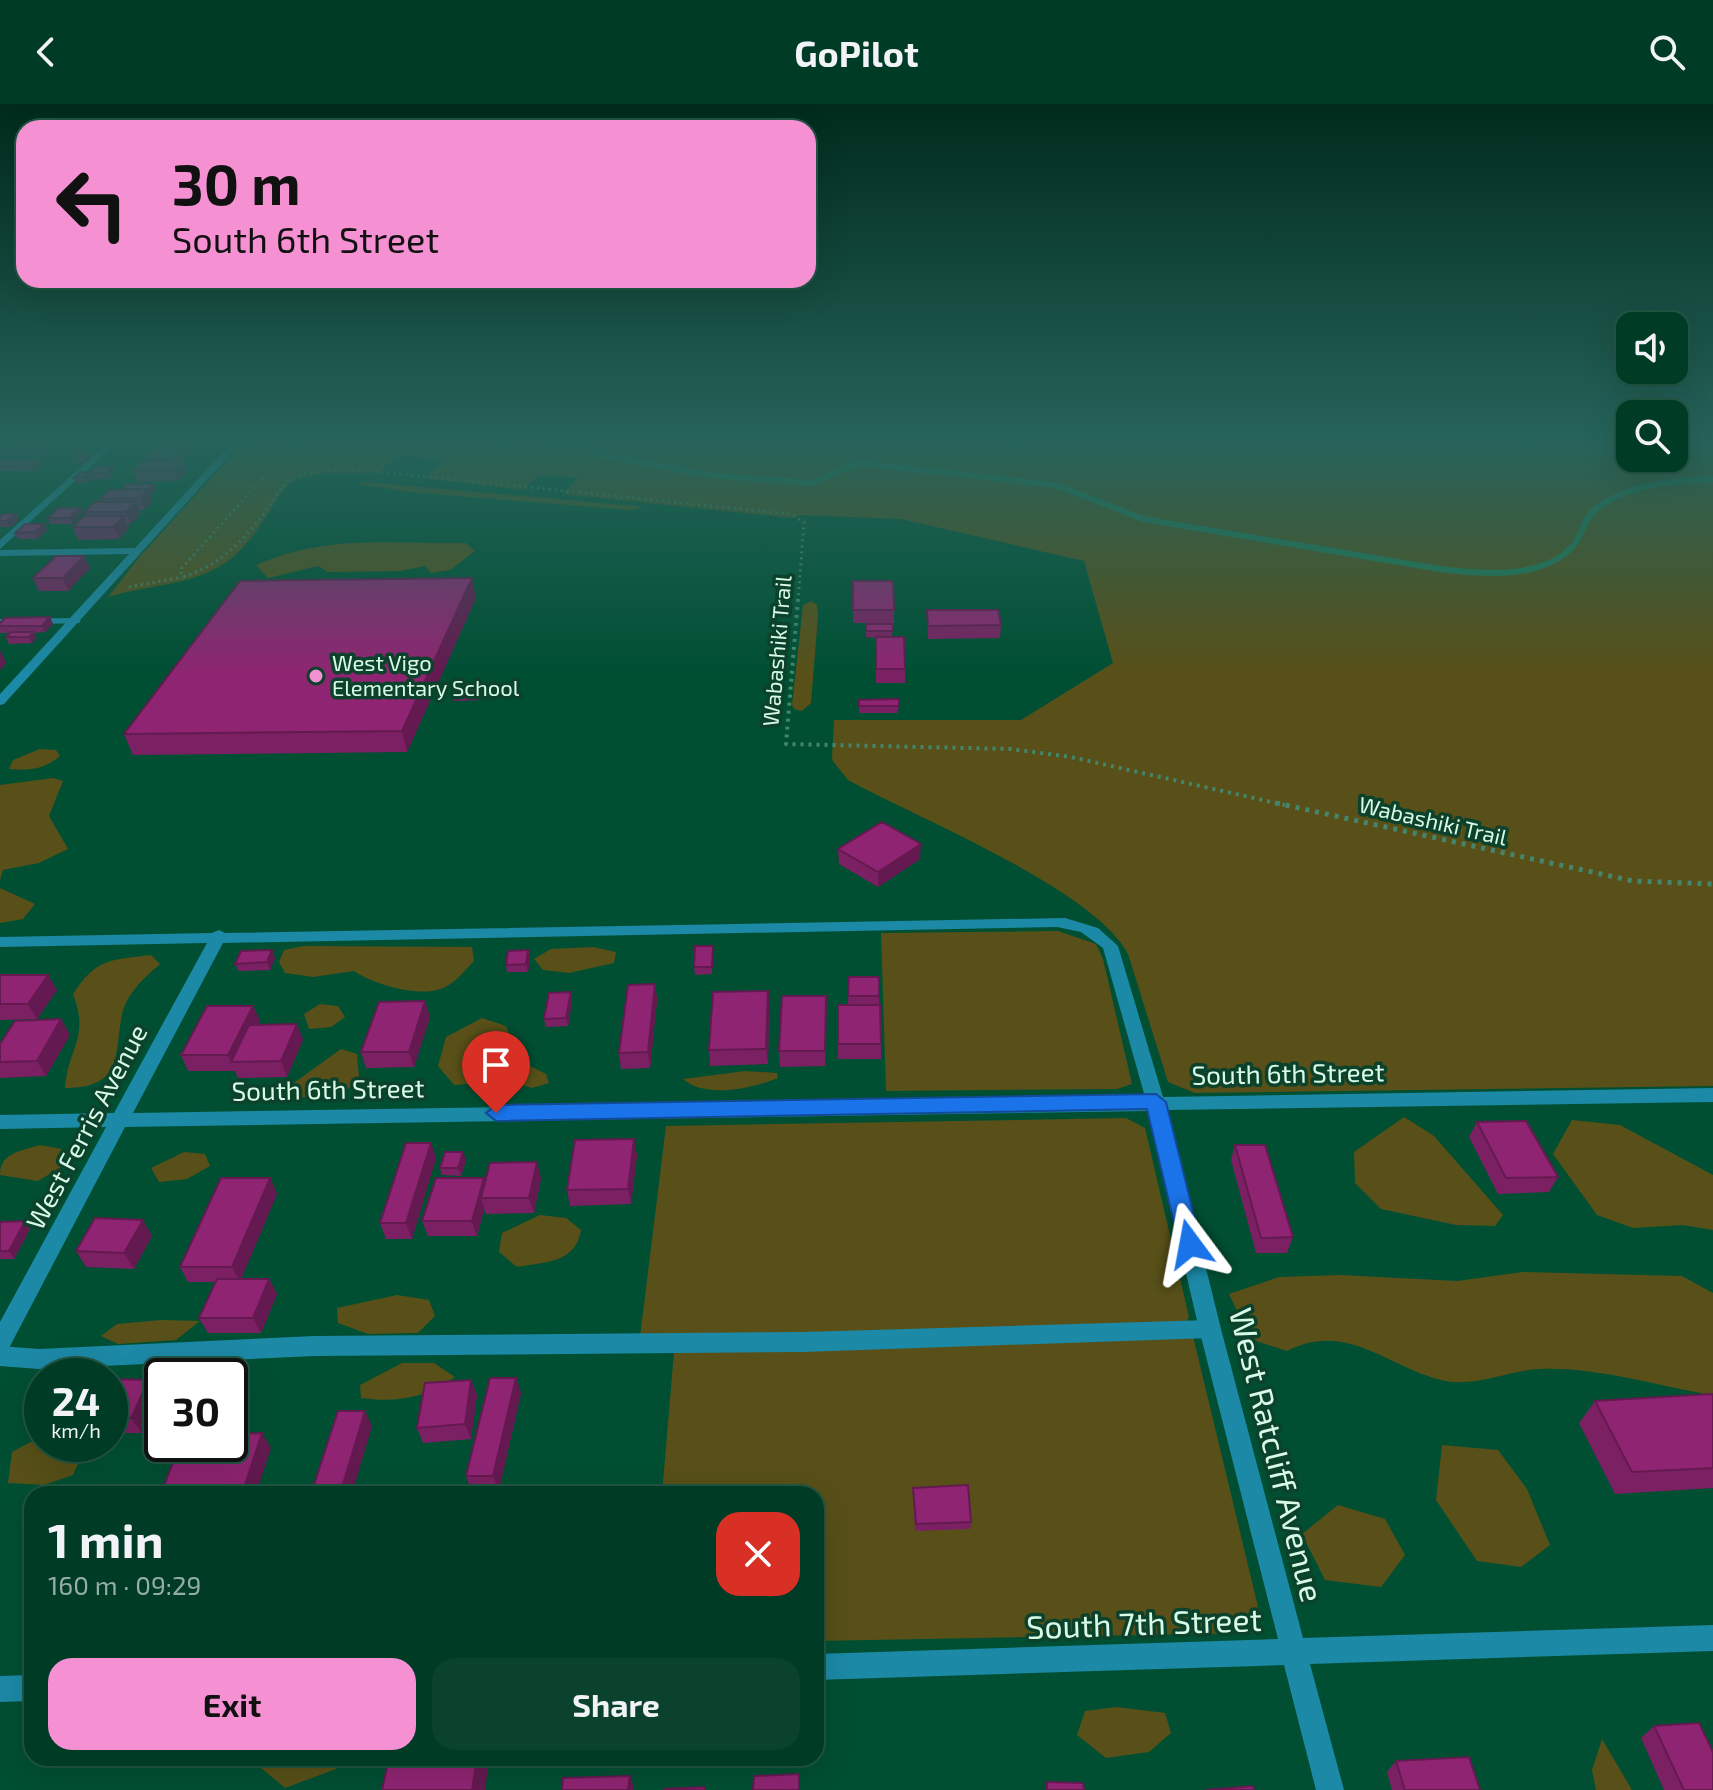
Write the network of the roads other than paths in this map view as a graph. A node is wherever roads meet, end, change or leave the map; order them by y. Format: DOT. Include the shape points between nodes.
graph roads {
  1 [pos="32,517"];
  2 [pos="168,517"];
  3 [pos="0,546"];
  4 [pos="136,551"];
  5 [pos="0,553"];
  6 [pos="75,621"];
  7 [pos="0,622"];
  8 [pos="0,701"];
  9 [pos="219,935"];
  10 [pos="0,942"];
  11 [pos="1713,1095"];
  12 [pos="1156,1102"];
  13 [pos="119,1120"];
  14 [pos="0,1122"];
  15 [pos="1210,1329"];
  16 [pos="0,1343"];
  17 [pos="0,1356"];
  18 [pos="1713,1638"];
  19 [pos="1293,1654"];
  20 [pos="824,1667"];
  21 [pos="24,1688"];
  22 [pos="0,1689"];
  23 [pos="1330,1790"];
  1 -- 3 [label="street"];
  2 -- 4 [label="street"];
  4 -- 5 [label="street"];
  4 -- 6 [label="street"];
  6 -- 7 [label="street"];
  6 -- 8 [label="street"];
  9 -- 10 [label="street"];
  9 -- 12 [label="street, West Ratcliff Avenue" via="1075,923 1100,933 1110,946"];
  9 -- 13 [label="street, West Ferris Avenue"];
  11 -- 12 [label="street, South 6th Street"];
  12 -- 13 [label="street, South 6th Street"];
  12 -- 15 [label="street, West Ratcliff Avenue"];
  13 -- 14 [label="street, South 6th Street"];
  13 -- 16 [label="street, West Ferris Avenue"];
  15 -- 17 [label="street"];
  15 -- 19 [label="street, West Ratcliff Avenue"];
  18 -- 19 [label="street, South 7th Street"];
  19 -- 20 [label="street, South 7th Street"];
  19 -- 23 [label="street, West Ratcliff Avenue"];
  21 -- 22 [label="street"];
}
